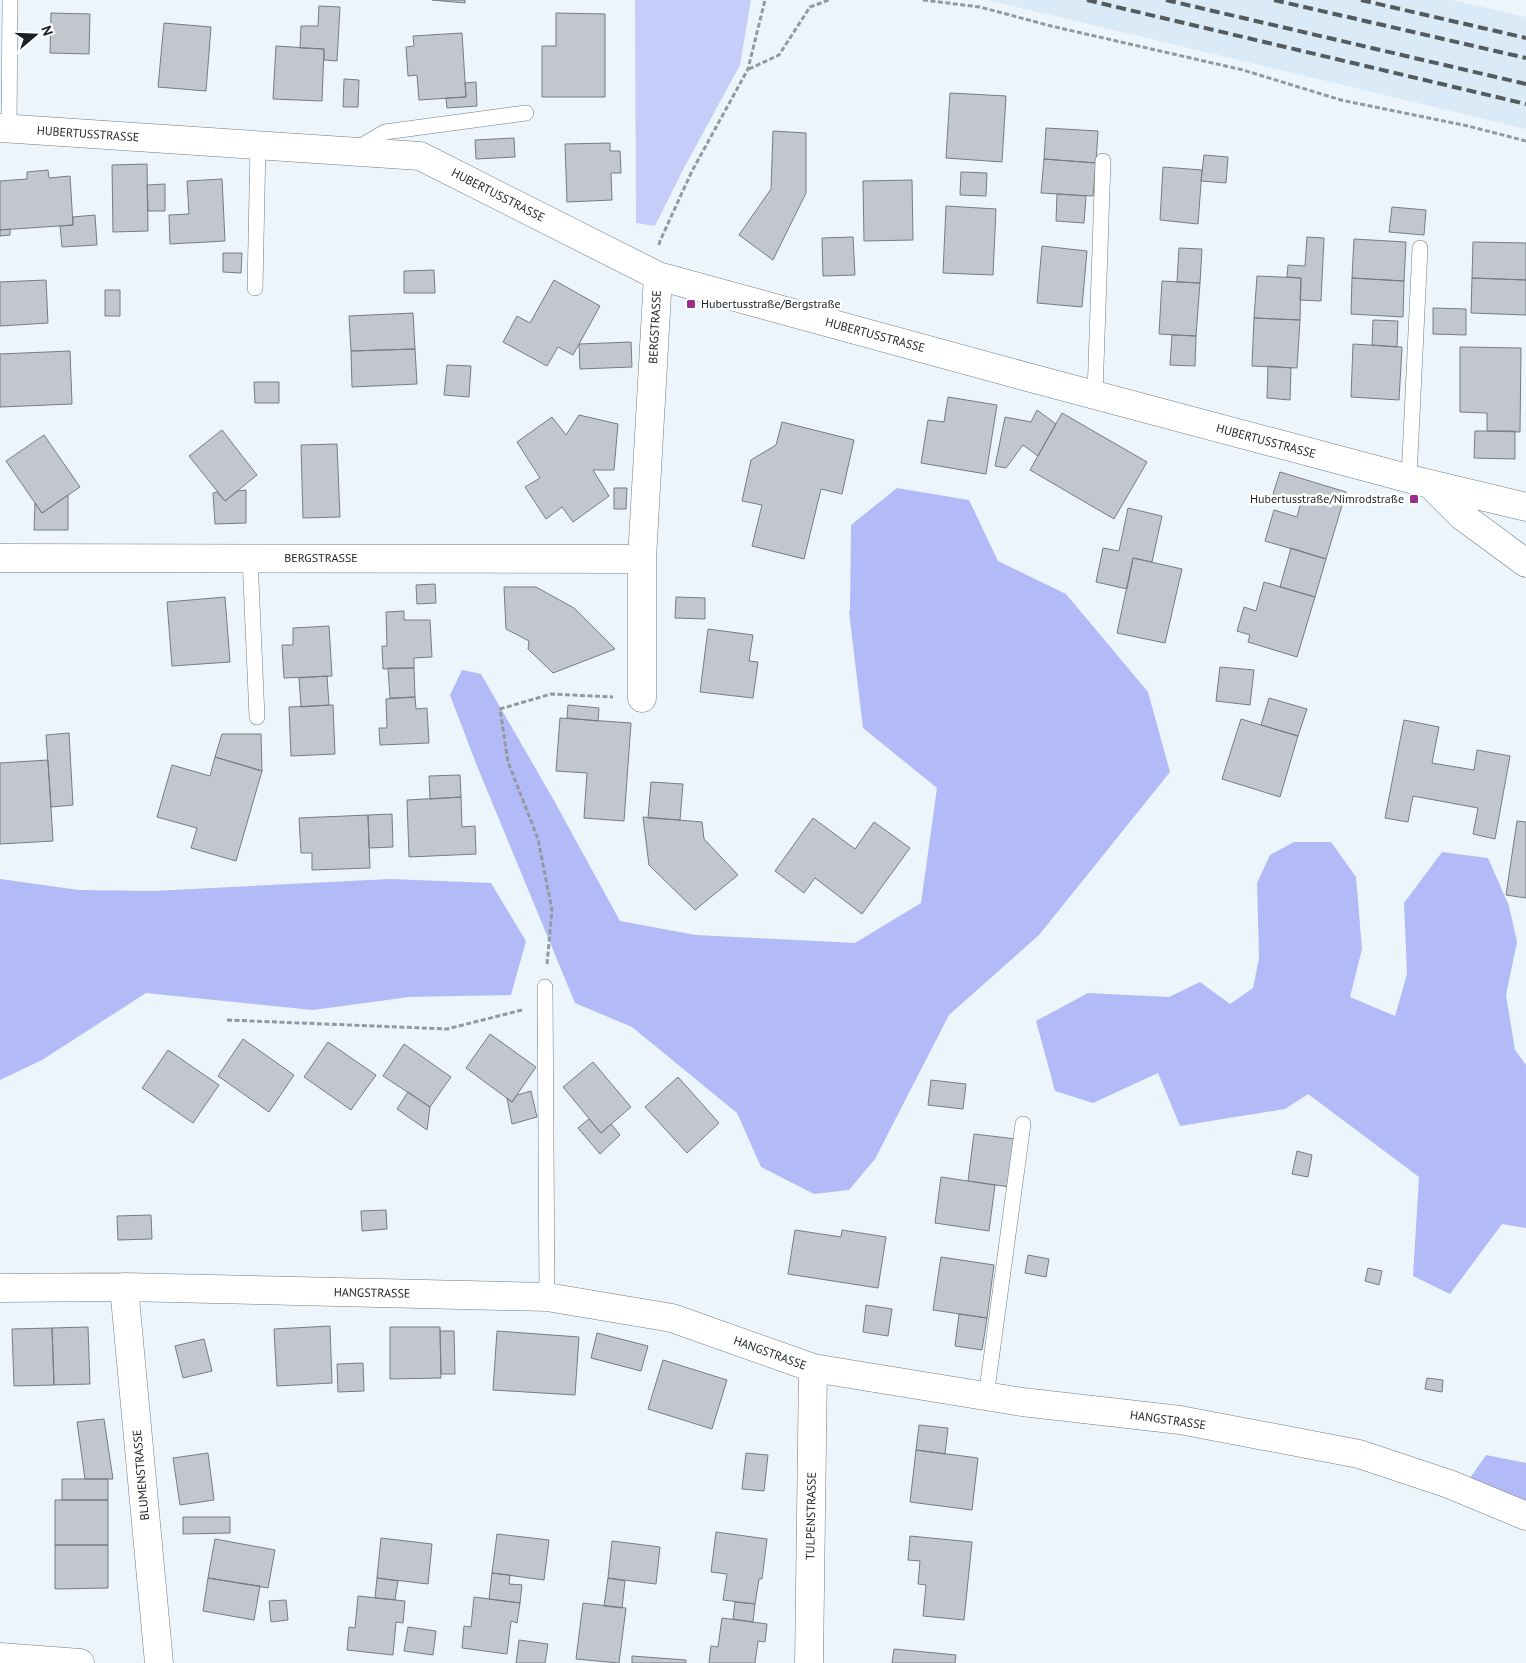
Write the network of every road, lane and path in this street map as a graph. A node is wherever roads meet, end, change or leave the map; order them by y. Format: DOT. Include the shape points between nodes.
graph roads {
  1 [pos="10,0"];
  2 [pos="766,0"];
  3 [pos="829,0"];
  4 [pos="923,0"];
  5 [pos="748,69"];
  6 [pos="526,114"];
  7 [pos="4,129"];
  8 [pos="1526,141"];
  9 [pos="258,145"];
  10 [pos="351,152"];
  11 [pos="1103,161"];
  12 [pos="1420,248"];
  13 [pos="658,276"];
  14 [pos="255,288"];
  15 [pos="1094,395"];
  16 [pos="1420,482"];
  17 [pos="1526,507"];
  18 [pos="0,558"];
  19 [pos="250,558"];
  20 [pos="642,559"];
  21 [pos="1526,563"];
  22 [pos="642,698"];
  23 [pos="258,717"];
  24 [pos="545,987"];
  25 [pos="545,1004"];
  26 [pos="227,1020"];
  27 [pos="1023,1124"];
  28 [pos="124,1287"];
  29 [pos="0,1288"];
  30 [pos="547,1297"];
  31 [pos="813,1368"];
  32 [pos="986,1396"];
  33 [pos="1526,1516"];
  34 [pos="0,1657"];
  35 [pos="80,1663"];
  36 [pos="159,1663"];
  37 [pos="809,1663"];
  1 -- 7 [label="lane"];
  2 -- 5 [label="path"];
  3 -- 5 [label="path" via="810,7 779,55"];
  4 -- 8 [label="path" via="980,7 1243,70 1341,100"];
  5 -- 13 [label="path" via="692,170 660,241"];
  6 -- 10 [label="lane" via="385,132"];
  7 -- 9 [label="street, HUBERTUSSTRASSE"];
  9 -- 10 [label="street, HUBERTUSSTRASSE"];
  9 -- 14 [label="lane"];
  10 -- 13 [label="street, HUBERTUSSTRASSE" via="420,156"];
  11 -- 15 [label="lane"];
  12 -- 16 [label="lane"];
  13 -- 15 [label="street, HUBERTUSSTRASSE"];
  13 -- 20 [label="street, BERGSTRASSE"];
  15 -- 16 [label="street, HUBERTUSSTRASSE"];
  16 -- 17 [label="street, HUBERTUSSTRASSE"];
  16 -- 21 [label="street"];
  18 -- 19 [label="street, BERGSTRASSE"];
  19 -- 20 [label="street, BERGSTRASSE"];
  19 -- 23 [label="lane"];
  20 -- 22 [label="street, BERGSTRASSE"];
  22 -- 24 [label="path" via="551,694 500,709 508,762 538,839 552,910"];
  24 -- 25 [label="lane"];
  25 -- 26 [label="path" via="447,1029"];
  25 -- 30 [label="lane"];
  27 -- 32 [label="lane"];
  28 -- 29 [label="street, HANGSTRASSE"];
  28 -- 30 [label="street, HANGSTRASSE"];
  28 -- 36 [label="street, BLUMENSTRASSE"];
  30 -- 31 [label="street, HANGSTRASSE" via="672,1318"];
  31 -- 32 [label="street, HANGSTRASSE"];
  31 -- 37 [label="street, TULPENSTRASSE"];
  32 -- 33 [label="street, HANGSTRASSE" via="1180,1420 1359,1454 1449,1484"];
  34 -- 35 [label="street"];
}
